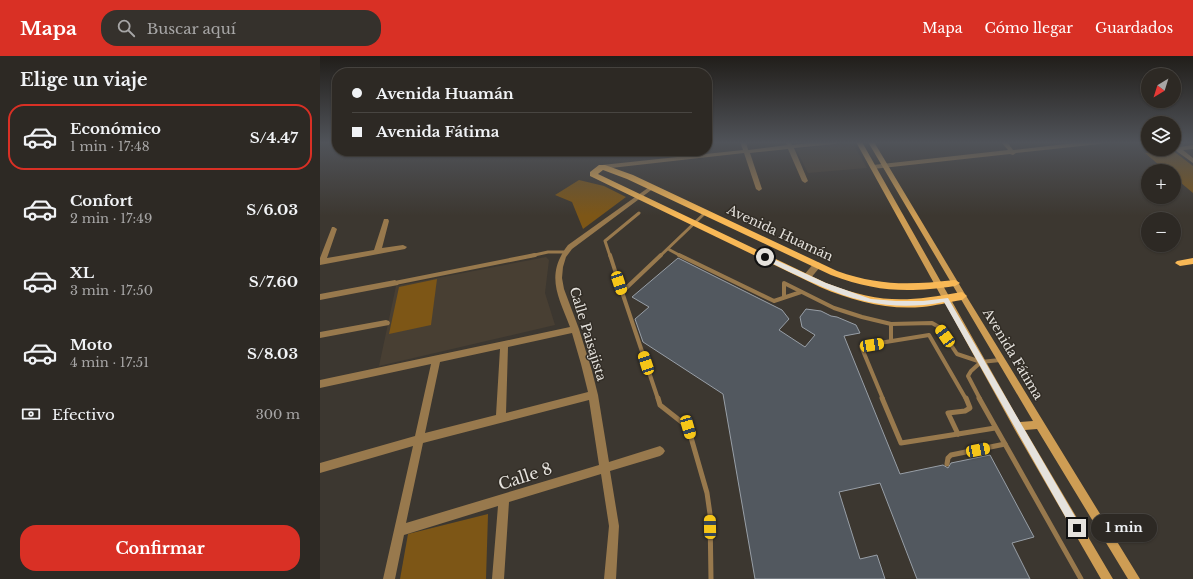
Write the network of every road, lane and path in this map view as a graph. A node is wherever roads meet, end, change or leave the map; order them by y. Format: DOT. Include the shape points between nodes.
graph roads {
  1 [pos="608,166"];
  2 [pos="751,166"];
  3 [pos="799,166"];
  4 [pos="877,166"];
  5 [pos="885,166"];
  6 [pos="602,167"];
  7 [pos="874,167"];
  8 [pos="805,181"];
  9 [pos="652,187"];
  10 [pos="759,189"];
  11 [pos="641,196"];
  12 [pos="639,213"];
  13 [pos="705,213"];
  14 [pos="386,220"];
  15 [pos="694,223"];
  16 [pos="919,223"];
  17 [pos="905,225"];
  18 [pos="334,229"];
  19 [pos="403,248"];
  20 [pos="668,249"];
  21 [pos="377,252"];
  22 [pos="564,252"];
  23 [pos="1193,261"];
  24 [pos="321,262"];
  25 [pos="1180,263"];
  26 [pos="817,265"];
  27 [pos="807,277"];
  28 [pos="395,283"];
  29 [pos="955,283"];
  30 [pos="938,286"];
  31 [pos="622,292"];
  32 [pos="801,292"];
  33 [pos="784,296"];
  34 [pos="962,296"];
  35 [pos="320,297"];
  36 [pos="945,299"];
  37 [pos="386,323"];
  38 [pos="891,324"];
  39 [pos="575,329"];
  40 [pos="320,335"];
  41 [pos="891,341"];
  42 [pos="504,344"];
  43 [pos="436,359"];
  44 [pos="1000,360"];
  45 [pos="981,362"];
  46 [pos="320,384"];
  47 [pos="593,395"];
  48 [pos="501,419"];
  49 [pos="1039,424"];
  50 [pos="1018,427"];
  51 [pos="996,428"];
  52 [pos="958,434"];
  53 [pos="420,439"];
  54 [pos="1005,444"];
  55 [pos="660,451"];
  56 [pos="947,464"];
  57 [pos="604,467"];
  58 [pos="321,470"];
  59 [pos="504,500"];
  60 [pos="400,531"];
  61 [pos="389,579"];
  62 [pos="498,579"];
  63 [pos="610,579"];
  64 [pos="711,579"];
  65 [pos="1081,579"];
  66 [pos="1107,579"];
  67 [pos="1134,579"];
  1 -- 6 [label="street"];
  2 -- 10 [label="street"];
  3 -- 8 [label="street"];
  4 -- 7 [label="street"];
  5 -- 16 [label="main road, Avenida Fátima"];
  6 -- 9 [label="main road, Avenida Huamán"];
  6 -- 11 [label="main road" via="594,175"];
  7 -- 17 [label="main road"];
  9 -- 11 [label="street"];
  9 -- 13 [label="main road, Avenida Huamán"];
  11 -- 15 [label="main road"];
  11 -- 22 [label="street"];
  12 -- 31 [label="lane" via="604,241"];
  13 -- 15 [label="lane"];
  13 -- 26 [label="main road, Avenida Huamán"];
  14 -- 21 [label="street"];
  15 -- 20 [label="lane"];
  15 -- 27 [label="main road"];
  16 -- 17 [label="main road"];
  16 -- 29 [label="main road, Avenida Fátima"];
  17 -- 30 [label="main road"];
  18 -- 24 [label="street"];
  19 -- 21 [label="street"];
  20 -- 31 [label="lane"];
  20 -- 33 [label="lane" via="768,300 774,301"];
  21 -- 24 [label="street"];
  22 -- 28 [label="lane" via="548,252"];
  22 -- 39 [label="street, Calle Paisajista" via="559,268 560,288"];
  23 -- 25 [label="main road"];
  26 -- 27 [label="street"];
  26 -- 30 [label="main road, Avenida Huamán" via="872,286"];
  27 -- 36 [label="main road" via="848,295 871,301 923,304"];
  28 -- 35 [label="street"];
  29 -- 30 [label="main road, Avenida Huamán"];
  29 -- 34 [label="main road, Avenida Fátima"];
  30 -- 36 [label="main road"];
  31 -- 64 [label="lane" via="660,406 688,427 707,493 710,514"];
  32 -- 33 [label="lane"];
  32 -- 33 [label="lane" via="784,283"];
  32 -- 38 [label="lane" via="834,308"];
  34 -- 36 [label="main road"];
  34 -- 44 [label="main road, Avenida Fátima"];
  36 -- 45 [label="main road"];
  37 -- 40 [label="street"];
  38 -- 41 [label="lane"];
  38 -- 45 [label="lane" via="932,323 939,327 957,354"];
  39 -- 42 [label="street"];
  39 -- 47 [label="street, Calle Paisajista"];
  41 -- 52 [label="lane" via="929,335 969,403 970,408 965,411 948,413"];
  41 -- 52 [label="lane" via="861,346 901,443"];
  42 -- 43 [label="street"];
  42 -- 48 [label="street"];
  43 -- 46 [label="street"];
  43 -- 53 [label="street"];
  44 -- 45 [label="lane"];
  44 -- 49 [label="main road, Avenida Fátima"];
  45 -- 50 [label="main road"];
  45 -- 51 [label="lane" via="968,376"];
  47 -- 48 [label="street"];
  47 -- 57 [label="street, Calle Paisajista"];
  48 -- 53 [label="street"];
  49 -- 50 [label="main road"];
  49 -- 67 [label="main road, Avenida Fátima"];
  50 -- 66 [label="main road"];
  51 -- 52 [label="lane"];
  51 -- 54 [label="lane"];
  53 -- 58 [label="street"];
  53 -- 60 [label="street"];
  54 -- 56 [label="lane" via="951,455"];
  54 -- 65 [label="lane"];
  55 -- 57 [label="street, Calle 8"];
  57 -- 59 [label="street, Calle 8"];
  57 -- 63 [label="street, Calle Paisajista" via="614,526"];
  59 -- 60 [label="street, Calle 8"];
  59 -- 62 [label="street"];
  60 -- 61 [label="street"];
}
